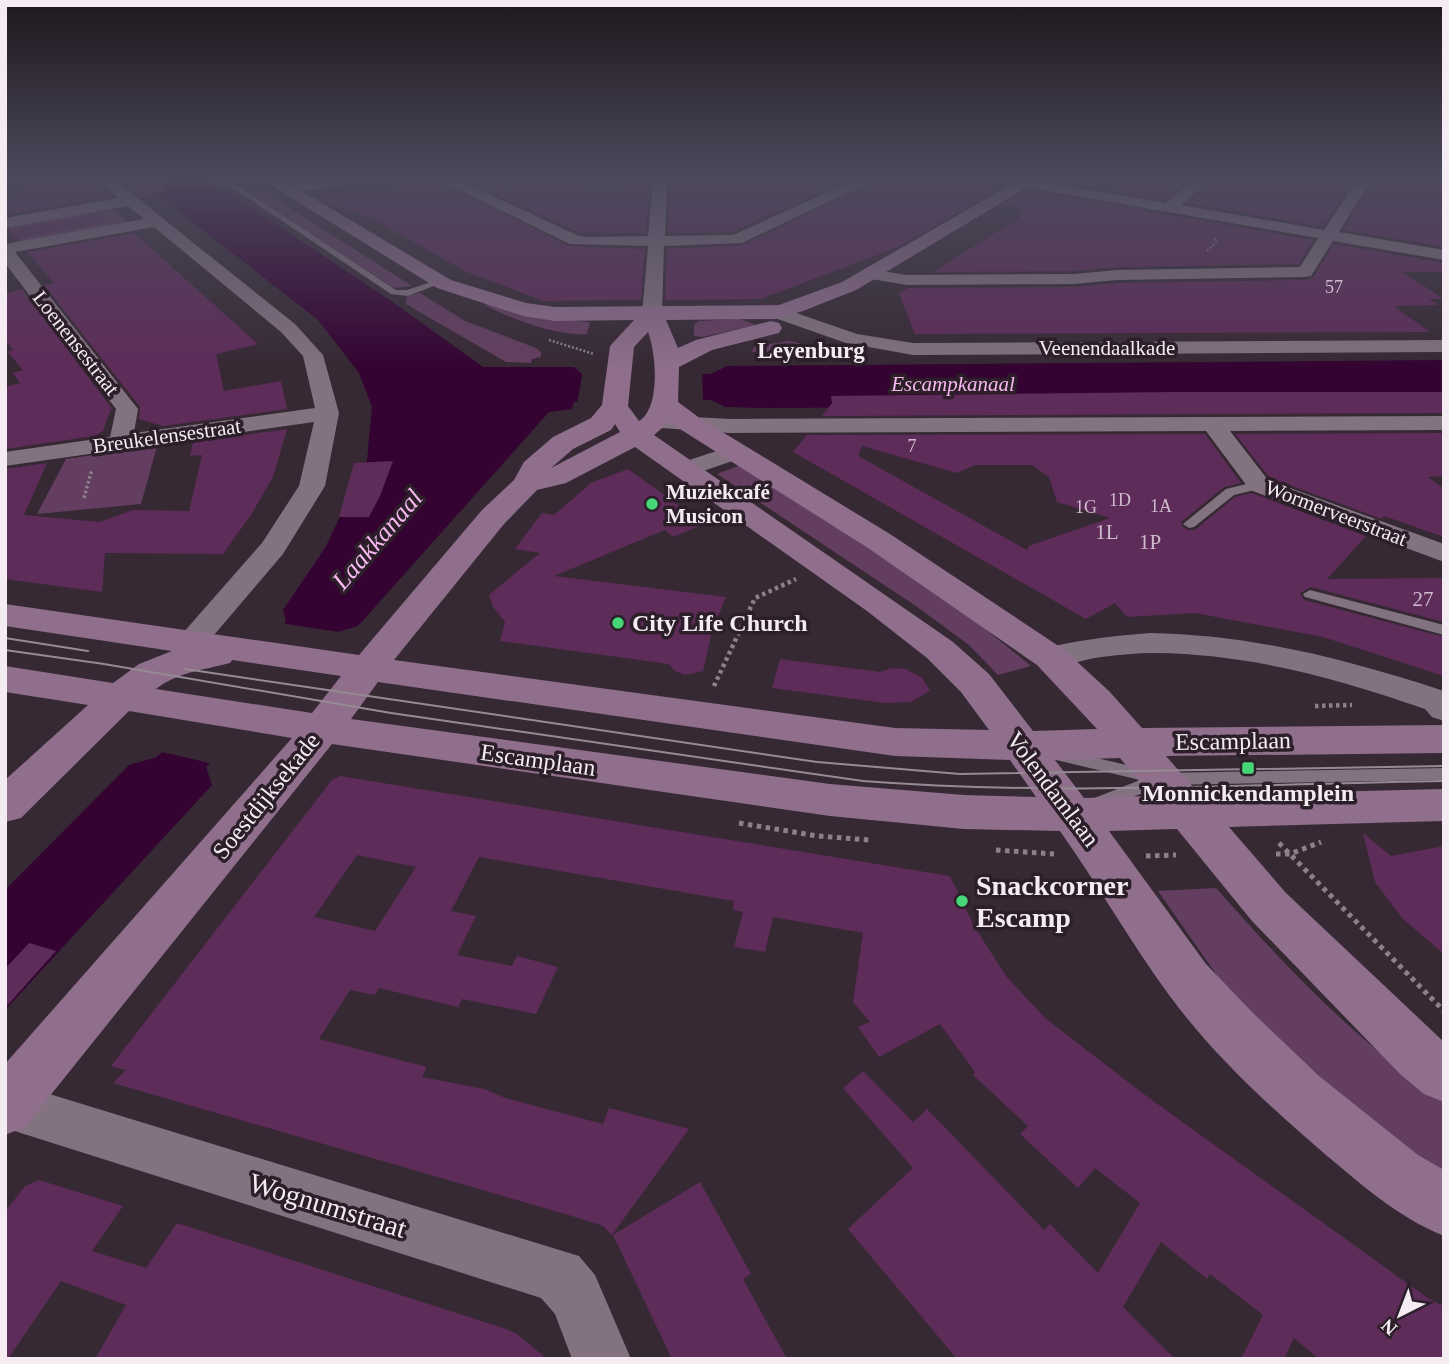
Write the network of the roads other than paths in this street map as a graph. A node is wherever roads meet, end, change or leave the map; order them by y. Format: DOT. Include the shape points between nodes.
graph roads {
  1 [pos="55,241"];
  2 [pos="178,241"];
  3 [pos="316,241"];
  4 [pos="371,241"];
  5 [pos="575,241"];
  6 [pos="657,241"];
  7 [pos="684,241"];
  8 [pos="927,241"];
  9 [pos="1325,241"];
  10 [pos="1374,241"];
  11 [pos="1392,241"];
  12 [pos="1444,248"];
  13 [pos="5,250"];
  14 [pos="1444,255"];
  15 [pos="1284,273"];
  16 [pos="871,274"];
  17 [pos="1096,277"];
  18 [pos="27,280"];
  19 [pos="442,283"];
  20 [pos="5,284"];
  21 [pos="652,314"];
  22 [pos="785,316"];
  23 [pos="562,335"];
  24 [pos="596,344"];
  25 [pos="1444,346"];
  26 [pos="622,363"];
  27 [pos="667,365"];
  28 [pos="615,405"];
  29 [pos="328,413"];
  30 [pos="663,418"];
  31 [pos="1444,423"];
  32 [pos="1213,425"];
  33 [pos="807,426"];
  34 [pos="121,442"];
  35 [pos="751,454"];
  36 [pos="5,459"];
  37 [pos="686,469"];
  38 [pos="527,484"];
  39 [pos="1259,485"];
  40 [pos="1189,524"];
  41 [pos="1444,554"];
  42 [pos="1310,594"];
  43 [pos="5,615"];
  44 [pos="1444,630"];
  45 [pos="191,642"];
  46 [pos="245,653"];
  47 [pos="1050,657"];
  48 [pos="367,668"];
  49 [pos="5,679"];
  50 [pos="120,697"];
  51 [pos="1444,709"];
  52 [pos="322,728"];
  53 [pos="1444,739"];
  54 [pos="1131,744"];
  55 [pos="1022,746"];
  56 [pos="1444,774"];
  57 [pos="1175,795"];
  58 [pos="1444,805"];
  59 [pos="5,806"];
  60 [pos="1061,834"];
  61 [pos="1444,1075"];
  62 [pos="6,1106"];
  63 [pos="1444,1205"];
  64 [pos="602,1359"];
  1 -- 13 [label="street"];
  2 -- 29 [label="street" via="288,328 313,355"];
  3 -- 19 [label="lane" via="394,292 408,293"];
  4 -- 19 [label="street"];
  5 -- 6 [label="street"];
  6 -- 7 [label="street"];
  6 -- 21 [label="street"];
  8 -- 16 [label="street"];
  9 -- 15 [label="street" via="1305,272"];
  10 -- 14 [label="street"];
  11 -- 12 [label="street"];
  13 -- 18 [label="street, Loenensestraat"];
  15 -- 17 [label="street"];
  15 -- 17 [label="street" via="1217,257 1118,257 1094,271"];
  16 -- 17 [label="street" via="907,280"];
  16 -- 22 [label="street" via="842,295"];
  18 -- 20 [label="street"];
  18 -- 34 [label="street, Loenensestraat" via="127,409"];
  19 -- 21 [label="street" via="523,309 555,314"];
  19 -- 23 [label="street" via="452,295 478,310"];
  21 -- 22 [label="street"];
  21 -- 26 [label="street" via="622,346"];
  21 -- 27 [label="street" via="667,344"];
  22 -- 25 [label="street, Veenendaalkade" via="853,339 914,349"];
  22 -- 27 [label="street" via="704,345"];
  24 -- 26 [label="street" via="607,347"];
  26 -- 28 [label="street"];
  27 -- 30 [label="street"];
  28 -- 30 [label="street"];
  28 -- 38 [label="street, Soestdijksekade" via="601,424 563,443 534,468"];
  29 -- 34 [label="street, Breukelensestraat"];
  29 -- 45 [label="street" via="312,486 273,548"];
  30 -- 33 [label="street"];
  30 -- 35 [label="street"];
  30 -- 37 [label="street, Volendamlaan"];
  30 -- 38 [label="street, Soestdijksekade" via="556,477"];
  31 -- 32 [label="street"];
  32 -- 33 [label="street"];
  32 -- 39 [label="street, Wormerveerstraat"];
  33 -- 35 [label="street" via="779,431"];
  34 -- 36 [label="street, Breukelensestraat"];
  35 -- 37 [label="street"];
  35 -- 47 [label="street"];
  37 -- 55 [label="street, Volendamlaan" via="949,659 975,683"];
  38 -- 48 [label="street, Soestdijksekade" via="493,517"];
  39 -- 40 [label="lane" via="1230,492"];
  39 -- 41 [label="street, Wormerveerstraat"];
  42 -- 44 [label="lane"];
  43 -- 45 [label="street"];
  45 -- 46 [label="street"];
  46 -- 48 [label="street, Escamplaan"];
  46 -- 50 [label="street" via="164,666"];
  47 -- 51 [label="street" via="1160,641 1254,648 1363,674 1437,701"];
  47 -- 54 [label="street"];
  48 -- 52 [label="street, Soestdijksekade"];
  48 -- 55 [label="street, Escamplaan" via="895,742"];
  49 -- 50 [label="street, Escamplaan"];
  50 -- 52 [label="street, Escamplaan"];
  50 -- 59 [label="street"];
  52 -- 60 [label="street, Escamplaan" via="830,800 964,812"];
  52 -- 62 [label="street, Soestdijksekade"];
  53 -- 54 [label="street, Escamplaan"];
  54 -- 55 [label="street, Escamplaan"];
  54 -- 57 [label="street"];
  55 -- 57 [label="lane, Escamplaan"];
  55 -- 60 [label="street, Volendamlaan"];
  56 -- 57 [label="lane, Escamplaan"];
  57 -- 58 [label="street, Escamplaan"];
  57 -- 60 [label="street, Escamplaan"];
  57 -- 61 [label="street" via="1269,907 1420,1057"];
  60 -- 63 [label="street, Volendamlaan" via="1103,856 1188,980 1299,1095 1397,1175"];
  62 -- 64 [label="street, Wognumstraat" via="559,1276 575,1295"];
}
